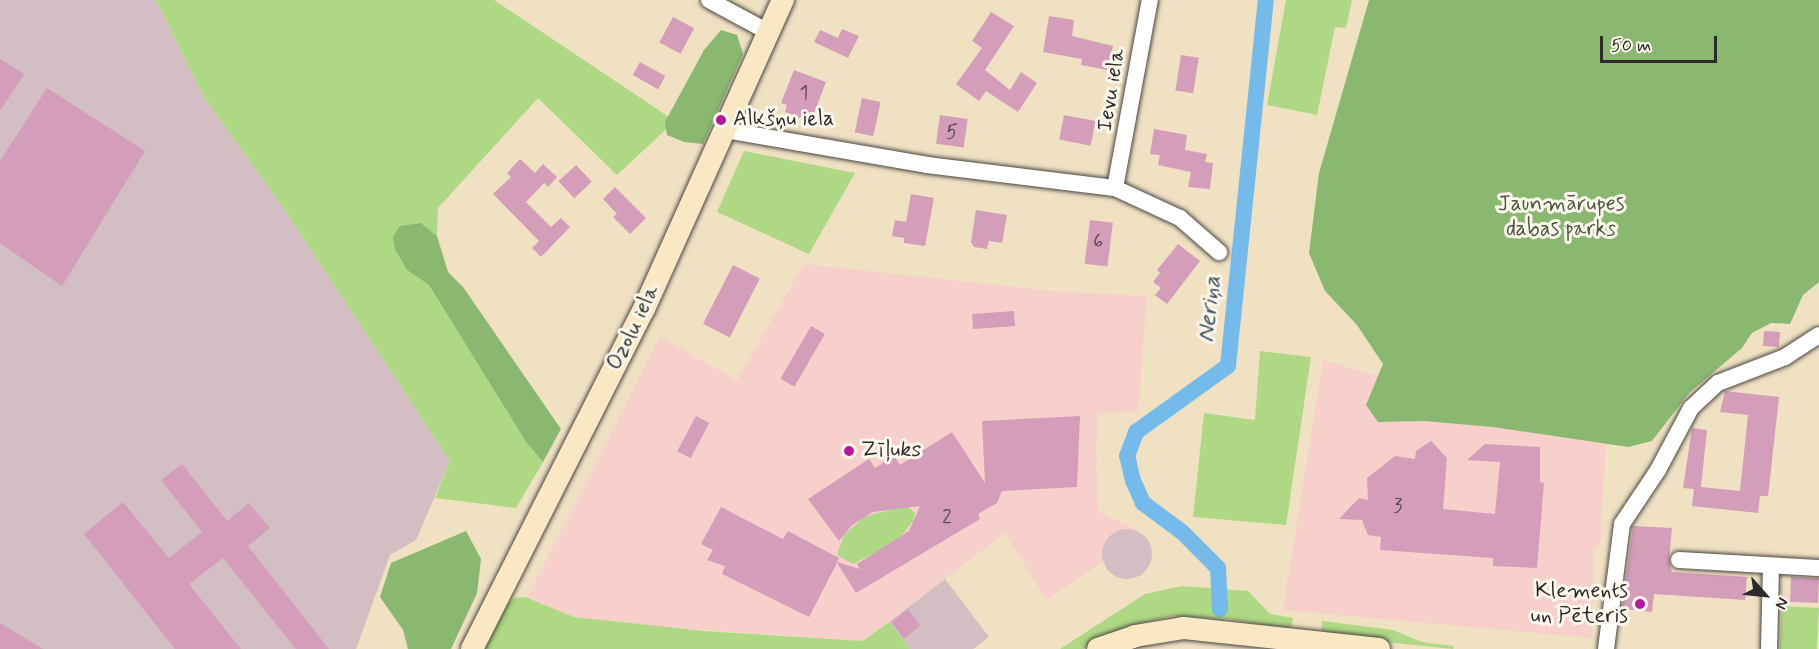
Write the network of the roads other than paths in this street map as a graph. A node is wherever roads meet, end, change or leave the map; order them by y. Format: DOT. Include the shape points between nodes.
graph roads {
  1 [pos="709,0"];
  2 [pos="783,0"];
  3 [pos="1150,0"];
  4 [pos="770,33"];
  5 [pos="725,130"];
  6 [pos="1115,188"];
  7 [pos="1219,252"];
  8 [pos="1819,335"];
  9 [pos="1679,561"];
  10 [pos="1771,566"];
  11 [pos="1819,568"];
  12 [pos="472,649"];
  13 [pos="1098,649"];
  14 [pos="1379,649"];
  15 [pos="1606,649"];
  16 [pos="1769,649"];
  1 -- 4 [label="street"];
  2 -- 4 [label="main road, Ozolu iela"];
  3 -- 6 [label="street, Ievu iela"];
  4 -- 5 [label="main road, Ozolu iela"];
  5 -- 6 [label="street" via="927,165"];
  5 -- 12 [label="main road, Ozolu iela" via="644,309"];
  6 -- 7 [label="street" via="1180,218"];
  8 -- 15 [label="street" via="1785,357 1718,383 1691,408 1658,470 1622,524"];
  9 -- 10 [label="street"];
  10 -- 11 [label="street"];
  10 -- 16 [label="street"];
  13 -- 14 [label="main road" via="1135,636 1184,628"];
}
